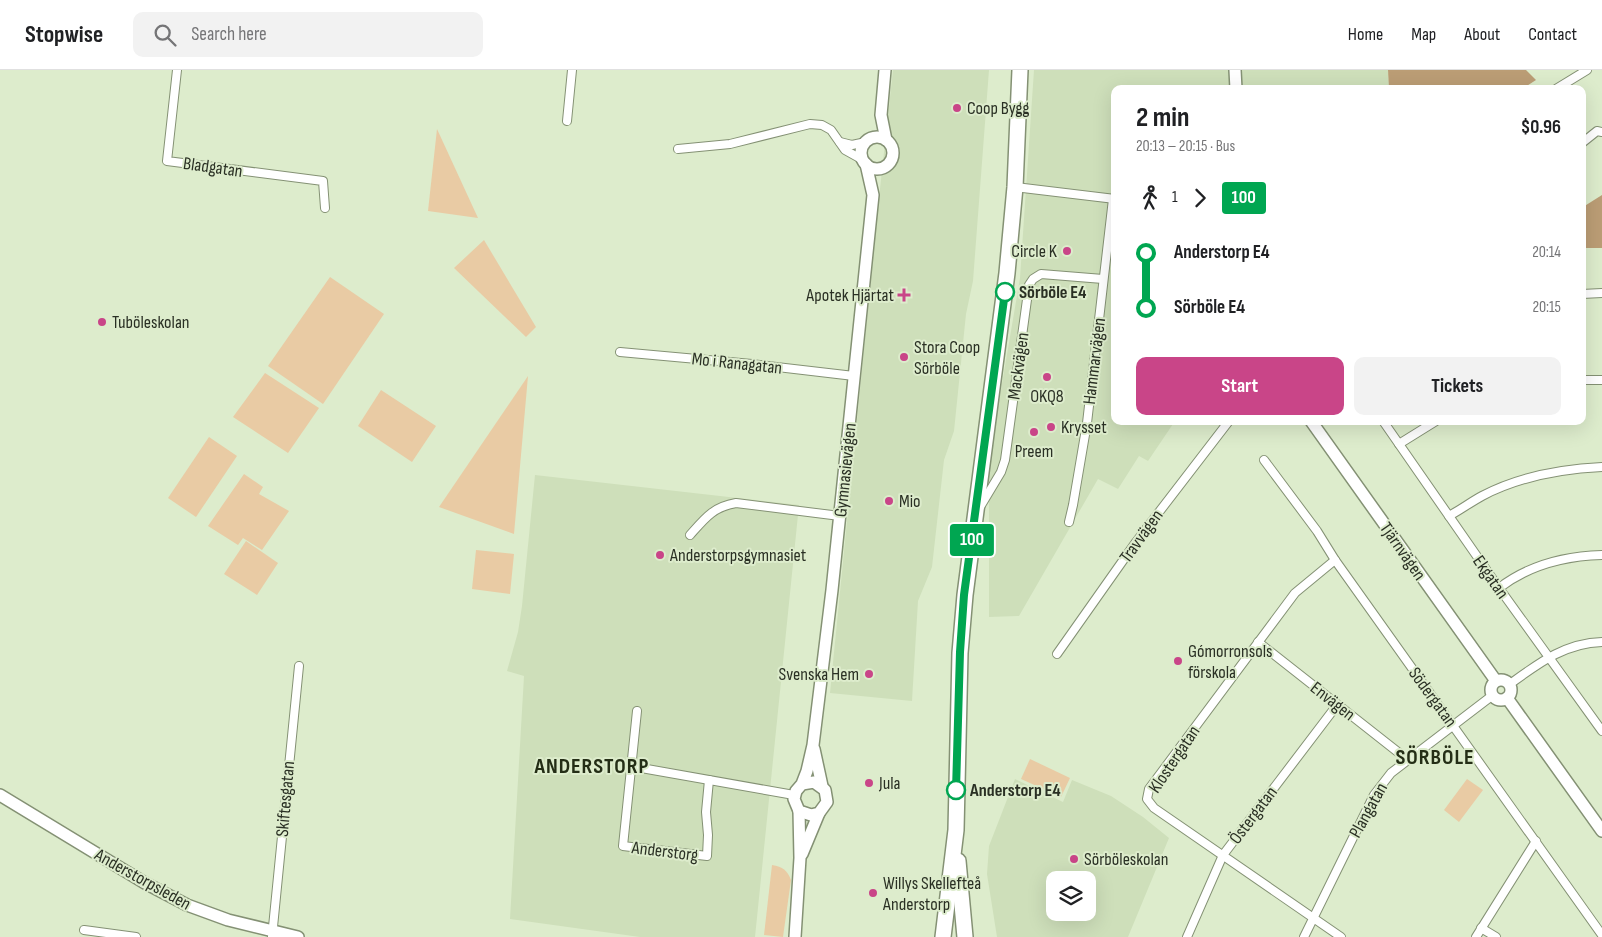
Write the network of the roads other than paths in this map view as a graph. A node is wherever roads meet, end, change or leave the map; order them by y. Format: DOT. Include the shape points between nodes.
graph roads {
  1 [pos="177,70"];
  2 [pos="572,70"];
  3 [pos="885,70"];
  4 [pos="1020,70"];
  5 [pos="1235,70"];
  6 [pos="1587,70"];
  7 [pos="1236,85"];
  8 [pos="1563,85"];
  9 [pos="881,115"];
  10 [pos="567,121"];
  11 [pos="1602,132"];
  12 [pos="1586,139"];
  13 [pos="868,140"];
  14 [pos="886,140"];
  15 [pos="840,142"];
  16 [pos="678,149"];
  17 [pos="864,162"];
  18 [pos="886,166"];
  19 [pos="1014,187"];
  20 [pos="873,195"];
  21 [pos="1111,199"];
  22 [pos="325,208"];
  23 [pos="1111,223"];
  24 [pos="1104,279"];
  25 [pos="1602,293"];
  26 [pos="1586,294"];
  27 [pos="620,352"];
  28 [pos="854,376"];
  29 [pos="1586,380"];
  30 [pos="1602,380"];
  31 [pos="1226,425"];
  32 [pos="1314,425"];
  33 [pos="1386,425"];
  34 [pos="1430,425"];
  35 [pos="1399,444"];
  36 [pos="1264,460"];
  37 [pos="1602,467"];
  38 [pos="840,516"];
  39 [pos="1449,516"];
  40 [pos="974,518"];
  41 [pos="1069,522"];
  42 [pos="690,535"];
  43 [pos="1602,555"];
  44 [pos="1335,560"];
  45 [pos="1499,588"];
  46 [pos="1258,642"];
  47 [pos="1602,642"];
  48 [pos="1057,654"];
  49 [pos="1549,657"];
  50 [pos="299,666"];
  51 [pos="1496,681"];
  52 [pos="1510,684"];
  53 [pos="1493,695"];
  54 [pos="1507,698"];
  55 [pos="1337,705"];
  56 [pos="637,711"];
  57 [pos="1452,724"];
  58 [pos="1602,732"];
  59 [pos="813,745"];
  60 [pos="1408,760"];
  61 [pos="630,766"];
  62 [pos="709,780"];
  63 [pos="802,784"];
  64 [pos="822,786"];
  65 [pos="794,795"];
  66 [pos="0,796"];
  67 [pos="799,811"];
  68 [pos="820,813"];
  69 [pos="956,830"];
  70 [pos="1602,831"];
  71 [pos="1536,841"];
  72 [pos="1223,855"];
  73 [pos="800,858"];
  74 [pos="1313,918"];
  75 [pos="1482,928"];
  76 [pos="84,930"];
  77 [pos="272,934"];
  78 [pos="1602,935"];
  79 [pos="136,937"];
  80 [pos="298,937"];
  81 [pos="795,937"];
  82 [pos="943,937"];
  83 [pos="965,937"];
  84 [pos="1187,937"];
  85 [pos="1304,937"];
  86 [pos="1341,937"];
  87 [pos="1476,937"];
  88 [pos="1496,937"];
  1 -- 22 [label="street, Bladgatan" via="167,161 323,181"];
  2 -- 10 [label="street"];
  3 -- 9 [label="street"];
  4 -- 19 [label="highway"];
  5 -- 7 [label="street"];
  6 -- 8 [label="street"];
  9 -- 13 [label="street"];
  9 -- 14 [label="street"];
  11 -- 12 [label="street" via="1597,131"];
  13 -- 14 [label="street"];
  13 -- 15 [label="street" via="852,145"];
  13 -- 17 [label="street" via="862,151"];
  14 -- 18 [label="street" via="893,152"];
  15 -- 16 [label="street" via="831,130 810,124 730,144"];
  15 -- 17 [label="street" via="845,150"];
  17 -- 18 [label="street" via="875,169"];
  17 -- 20 [label="street, Gymnasievägen"];
  18 -- 20 [label="street, Gymnasievägen"];
  19 -- 21 [label="street"];
  19 -- 40 [label="highway" via="1000,329"];
  20 -- 28 [label="street, Gymnasievägen"];
  23 -- 24 [label="street, Hammarvägen"];
  24 -- 40 [label="street, Mackvägen" via="1041,274 1029,285 1005,460"];
  24 -- 41 [label="street, Hammarvägen" via="1087,423"];
  25 -- 26 [label="street"];
  27 -- 28 [label="street, Mo i Ranagatan"];
  28 -- 38 [label="street, Gymnasievägen"];
  29 -- 30 [label="street"];
  31 -- 48 [label="street, Travvägen" via="1136,542"];
  32 -- 51 [label="street, Tjärnvägen"];
  33 -- 35 [label="street, Ekgatan"];
  34 -- 35 [label="street"];
  35 -- 39 [label="street, Ekgatan"];
  36 -- 44 [label="street, Södergatan"];
  37 -- 39 [label="street" via="1565,470 1519,482 1484,495"];
  38 -- 42 [label="street" via="736,503 714,510"];
  38 -- 59 [label="street, Gymnasievägen"];
  39 -- 45 [label="street, Ekgatan"];
  40 -- 69 [label="highway" via="960,652"];
  43 -- 45 [label="street" via="1548,563 1526,571"];
  44 -- 46 [label="street, Klostergatan" via="1295,593"];
  44 -- 57 [label="street, Södergatan"];
  45 -- 49 [label="street, Ekgatan"];
  46 -- 55 [label="street, Envägen"];
  46 -- 72 [label="street, Klostergatan" via="1149,789 1147,799 1154,808"];
  47 -- 49 [label="street" via="1579,645"];
  49 -- 52 [label="street"];
  49 -- 58 [label="street, Ekgatan"];
  50 -- 77 [label="street, Skiftesgatan"];
  51 -- 52 [label="street"];
  51 -- 53 [label="street" via="1492,685"];
  52 -- 54 [label="street"];
  53 -- 54 [label="street" via="1502,700"];
  53 -- 57 [label="street, Plangatan"];
  54 -- 70 [label="street"];
  55 -- 60 [label="street, Envägen"];
  55 -- 72 [label="street, Östergatan"];
  56 -- 61 [label="street, Anderstorg"];
  57 -- 60 [label="street, Plangatan"];
  57 -- 71 [label="street, Södergatan"];
  59 -- 63 [label="street, Gymnasievägen"];
  59 -- 64 [label="street, Gymnasievägen"];
  60 -- 74 [label="street, Plangatan" via="1390,773 1374,795"];
  61 -- 62 [label="street"];
  61 -- 62 [label="street, Anderstorg" via="623,846 707,856"];
  62 -- 65 [label="street"];
  63 -- 64 [label="street" via="814,782"];
  63 -- 65 [label="street"];
  64 -- 68 [label="street" via="827,802"];
  65 -- 67 [label="street"];
  66 -- 77 [label="street, Anderstorpsleden" via="187,905"];
  67 -- 68 [label="street" via="807,815"];
  67 -- 73 [label="street"];
  68 -- 73 [label="street"];
  69 -- 82 [label="highway"];
  69 -- 83 [label="highway"];
  71 -- 75 [label="street"];
  71 -- 78 [label="street, Södergatan"];
  72 -- 74 [label="street, Klostergatan"];
  72 -- 84 [label="street, Östergatan"];
  73 -- 81 [label="street"];
  74 -- 85 [label="street, Plangatan"];
  74 -- 86 [label="street, Klostergatan"];
  75 -- 87 [label="street"];
  75 -- 88 [label="street"];
  76 -- 79 [label="street"];
  77 -- 80 [label="street, Anderstorpsleden"];
}
